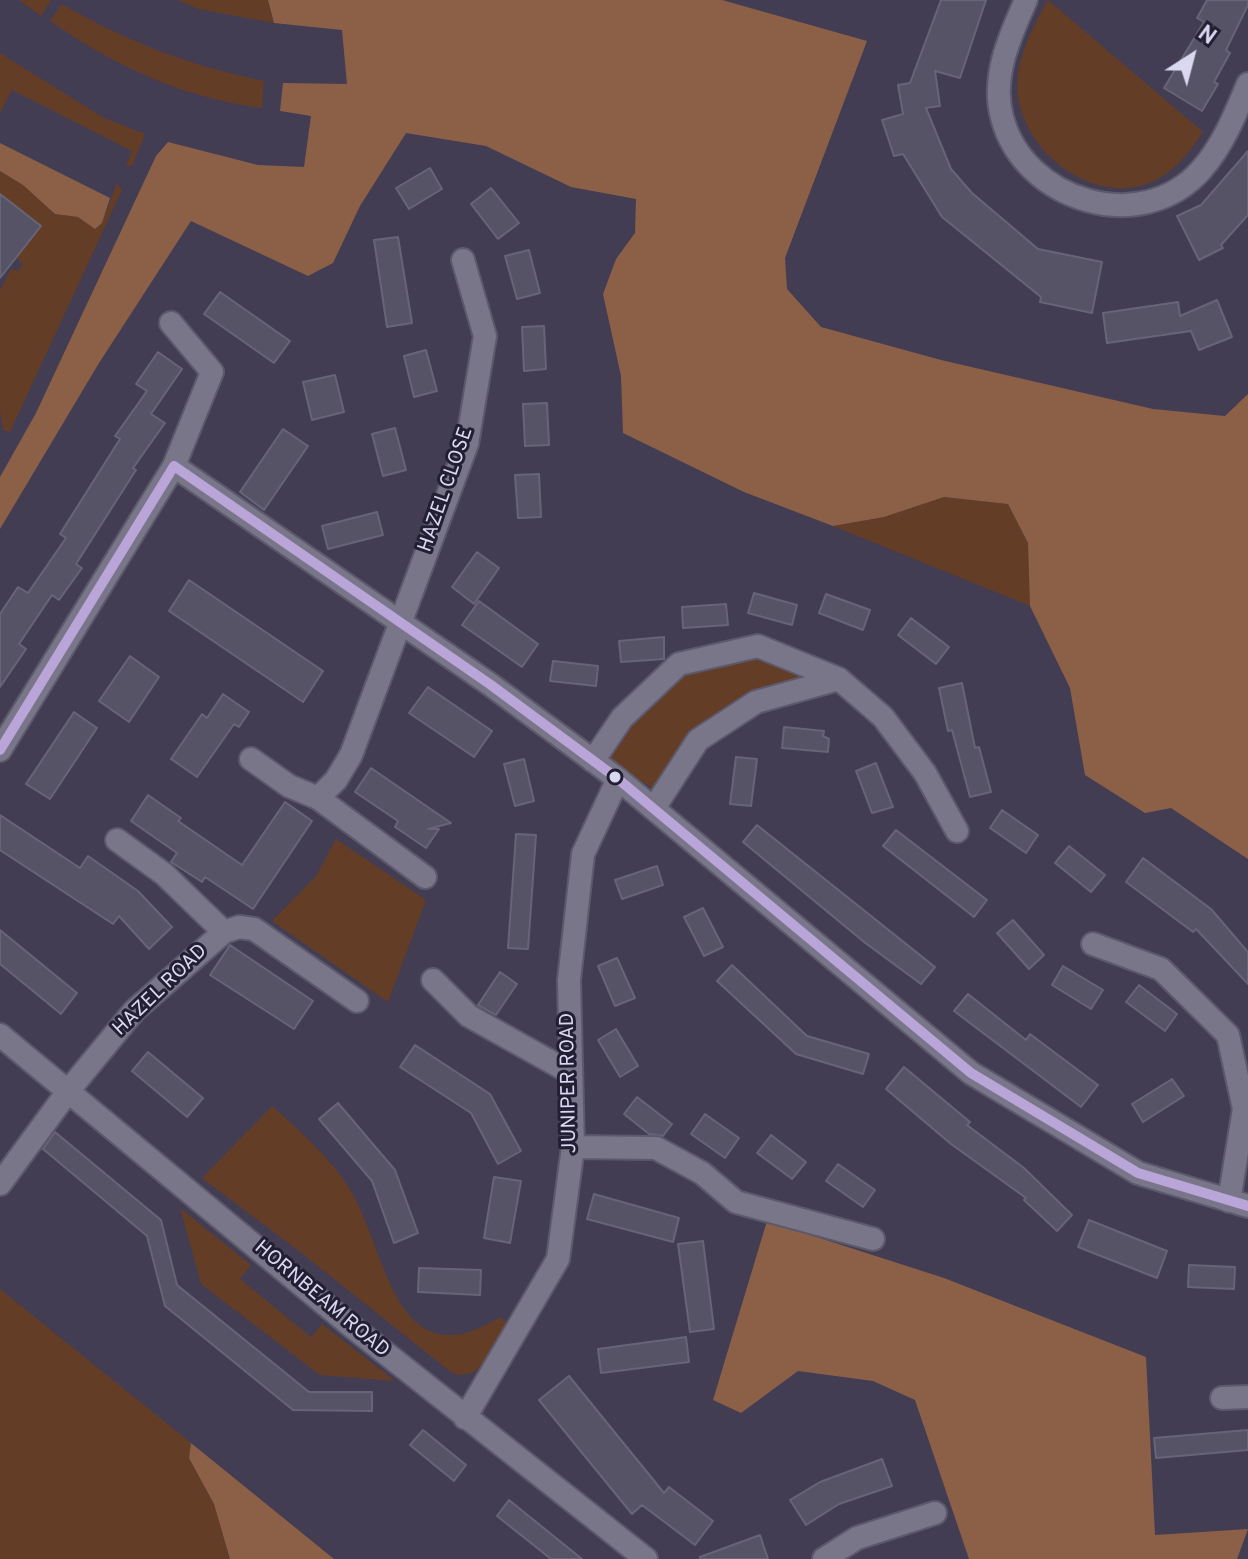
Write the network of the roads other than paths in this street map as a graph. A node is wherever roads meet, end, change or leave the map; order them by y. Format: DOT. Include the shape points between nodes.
graph roads {
  1 [pos="1026,0"];
  2 [pos="1248,84"];
  3 [pos="463,260"];
  4 [pos="171,323"];
  5 [pos="174,466"];
  6 [pos="400,624"];
  7 [pos="839,679"];
  8 [pos="0,750"];
  9 [pos="251,759"];
  10 [pos="593,761"];
  11 [pos="618,779"];
  12 [pos="318,798"];
  13 [pos="654,808"];
  14 [pos="957,831"];
  15 [pos="117,840"];
  16 [pos="425,877"];
  17 [pos="224,932"];
  18 [pos="1093,944"];
  19 [pos="433,980"];
  20 [pos="357,1001"];
  21 [pos="0,1035"];
  22 [pos="571,1073"];
  23 [pos="69,1090"];
  24 [pos="573,1147"];
  25 [pos="0,1184"];
  26 [pos="1239,1203"];
  27 [pos="873,1239"];
  28 [pos="1248,1397"];
  29 [pos="1222,1398"];
  30 [pos="465,1418"];
  31 [pos="935,1513"];
  32 [pos="646,1559"];
  33 [pos="824,1559"];
  1 -- 2 [label="street" via="1002,62 1001,116 1025,164 1071,196 1132,206 1179,188 1200,171 1221,142"];
  3 -- 6 [label="street, HAZEL CLOSE" via="485,336 467,444"];
  4 -- 5 [label="street" via="212,372"];
  5 -- 6 [label="street"];
  5 -- 8 [label="street"];
  6 -- 10 [label="street"];
  6 -- 12 [label="street" via="351,755"];
  7 -- 10 [label="street" via="758,646 679,664 622,718"];
  7 -- 13 [label="street" via="756,702 698,740"];
  7 -- 14 [label="street" via="883,717 925,773"];
  9 -- 12 [label="street" via="289,786"];
  10 -- 11 [label="street"];
  11 -- 13 [label="street"];
  11 -- 22 [label="street, JUNIPER ROAD" via="583,854 569,980"];
  12 -- 16 [label="street"];
  13 -- 26 [label="street" via="971,1073 1138,1173"];
  15 -- 17 [label="street, HAZEL ROAD" via="164,874"];
  17 -- 20 [label="street, HAZEL ROAD" via="254,929"];
  17 -- 23 [label="street, HAZEL ROAD" via="134,1011"];
  18 -- 26 [label="street" via="1161,969 1228,1035 1244,1109"];
  19 -- 22 [label="street" via="469,1016"];
  21 -- 23 [label="street, HORNBEAM ROAD"];
  22 -- 24 [label="street, JUNIPER ROAD"];
  23 -- 25 [label="street, HAZEL ROAD"];
  23 -- 30 [label="street, HORNBEAM ROAD"];
  24 -- 27 [label="street" via="656,1148 702,1173 736,1202"];
  24 -- 30 [label="street, JUNIPER ROAD" via="558,1259"];
  28 -- 29 [label="street"];
  30 -- 32 [label="street, HORNBEAM ROAD"];
  31 -- 33 [label="street" via="857,1538"];
}
